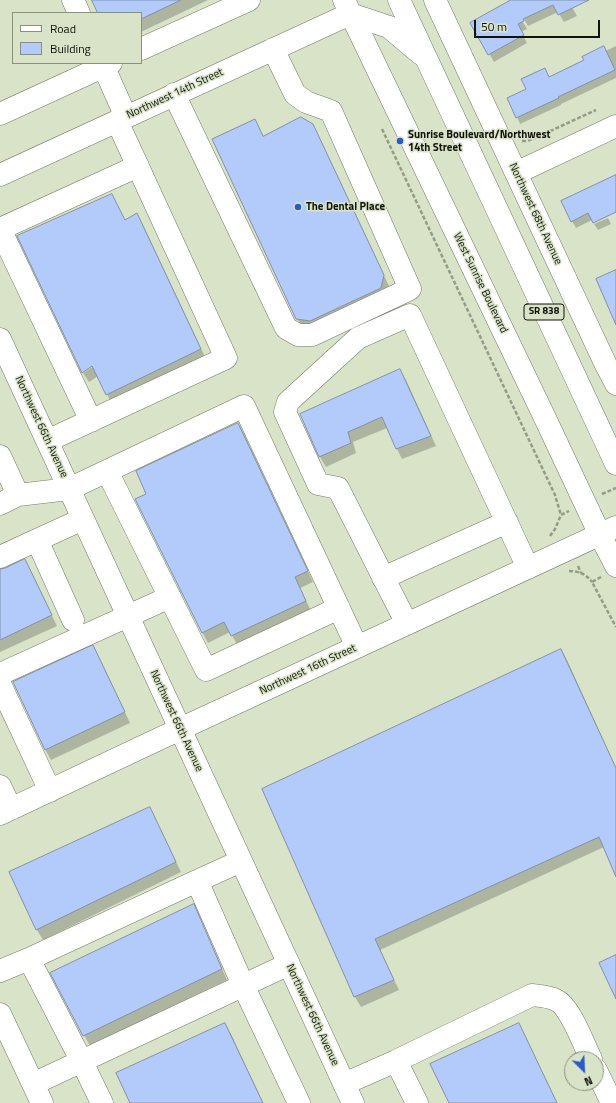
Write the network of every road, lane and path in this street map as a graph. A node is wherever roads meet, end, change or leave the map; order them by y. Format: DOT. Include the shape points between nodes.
graph roads {
  1 [pos="73,0"];
  2 [pos="248,0"];
  3 [pos="399,0"];
  4 [pos="435,0"];
  5 [pos="347,7"];
  6 [pos="79,12"];
  7 [pos="142,49"];
  8 [pos="273,49"];
  9 [pos="425,57"];
  10 [pos="105,64"];
  11 [pos="174,94"];
  12 [pos="596,110"];
  13 [pos="0,114"];
  14 [pos="122,119"];
  15 [pos="616,126"];
  16 [pos="382,127"];
  17 [pos="518,140"];
  18 [pos="138,166"];
  19 [pos="516,173"];
  20 [pos="0,175"];
  21 [pos="0,339"];
  22 [pos="613,369"];
  23 [pos="91,421"];
  24 [pos="47,441"];
  25 [pos="1,461"];
  26 [pos="616,464"];
  27 [pos="107,471"];
  28 [pos="69,489"];
  29 [pos="9,499"];
  30 [pos="561,514"];
  31 [pos="83,519"];
  32 [pos="507,522"];
  33 [pos="608,531"];
  34 [pos="37,540"];
  35 [pos="0,557"];
  36 [pos="528,568"];
  37 [pos="610,571"];
  38 [pos="565,572"];
  39 [pos="383,578"];
  40 [pos="592,582"];
  41 [pos="170,597"];
  42 [pos="339,608"];
  43 [pos="128,616"];
  44 [pos="73,620"];
  45 [pos="407,624"];
  46 [pos="616,627"];
  47 [pos="357,647"];
  48 [pos="0,674"];
  49 [pos="0,684"];
  50 [pos="180,729"];
  51 [pos="0,786"];
  52 [pos="50,791"];
  53 [pos="5,812"];
  54 [pos="241,861"];
  55 [pos="197,881"];
  56 [pos="28,959"];
  57 [pos="289,964"];
  58 [pos="0,971"];
  59 [pos="243,986"];
  60 [pos="2,1025"];
  61 [pos="587,1051"];
  62 [pos="396,1061"];
  63 [pos="82,1062"];
  64 [pos="344,1084"];
  65 [pos="604,1086"];
  66 [pos="37,1094"];
  67 [pos="102,1103"];
  68 [pos="299,1103"];
  69 [pos="353,1103"];
  70 [pos="417,1103"];
  71 [pos="612,1103"];
  1 -- 6 [label="main road"];
  2 -- 7 [label="main road"];
  3 -- 9 [label="main road, SR 838"];
  4 -- 19 [label="main road, Northwest 68th Avenue"];
  5 -- 8 [label="main road, Northwest 14th Street"];
  5 -- 9 [label="main road" via="389,27"];
  5 -- 33 [label="main road, West Sunrise Boulevard" via="542,411"];
  8 -- 11 [label="main road, Northwest 14th Street"];
  8 -- 11 [label="main road" via="294,94 306,102 331,111 410,289 312,335 298,335 286,328"];
  9 -- 26 [label="main road, SR 838"];
  10 -- 13 [label="main road"];
  10 -- 14 [label="main road"];
  11 -- 14 [label="main road, Northwest 14th Street"];
  12 -- 17 [label="path" via="534,139"];
  14 -- 18 [label="main road"];
  14 -- 20 [label="main road, Northwest 14th Street"];
  15 -- 19 [label="main road"];
  16 -- 30 [label="path" via="555,495"];
  18 -- 23 [label="main road" via="226,358"];
  18 -- 23 [label="main road" via="0,229"];
  19 -- 22 [label="main road, Northwest 68th Avenue"];
  21 -- 24 [label="main road, Northwest 66th Avenue"];
  23 -- 24 [label="main road"];
  24 -- 28 [label="main road, Northwest 66th Avenue"];
  25 -- 29 [label="main road"];
  27 -- 28 [label="main road"];
  27 -- 41 [label="main road"];
  27 -- 42 [label="main road" via="244,406"];
  28 -- 29 [label="main road"];
  28 -- 31 [label="main road, Northwest 66th Avenue"];
  31 -- 34 [label="main road"];
  31 -- 43 [label="main road, Northwest 66th Avenue"];
  32 -- 36 [label="main road"];
  32 -- 39 [label="main road"];
  32 -- 39 [label="main road" via="410,315 358,338 288,402 285,412 318,484 338,488"];
  33 -- 36 [label="main road, Northwest 16th Street"];
  33 -- 37 [label="main road, West Sunrise Boulevard"];
  34 -- 35 [label="main road"];
  34 -- 44 [label="main road"];
  36 -- 45 [label="main road, Northwest 16th Street"];
  37 -- 40 [label="path"];
  38 -- 40 [label="path" via="584,573"];
  39 -- 45 [label="main road"];
  40 -- 46 [label="path"];
  41 -- 42 [label="main road" via="206,670"];
  41 -- 43 [label="main road"];
  42 -- 47 [label="main road"];
  43 -- 48 [label="main road"];
  43 -- 50 [label="main road, Northwest 66th Avenue"];
  45 -- 47 [label="main road, Northwest 16th Street"];
  47 -- 50 [label="main road, Northwest 16th Street"];
  49 -- 52 [label="main road"];
  50 -- 52 [label="main road, Northwest 16th Street"];
  50 -- 54 [label="main road, Northwest 66th Avenue"];
  51 -- 53 [label="main road"];
  52 -- 53 [label="main road, Northwest 16th Street"];
  54 -- 55 [label="main road"];
  54 -- 57 [label="main road, Northwest 66th Avenue"];
  55 -- 56 [label="main road"];
  55 -- 59 [label="main road"];
  56 -- 58 [label="main road"];
  56 -- 63 [label="main road"];
  57 -- 59 [label="main road"];
  57 -- 64 [label="main road, Northwest 66th Avenue"];
  59 -- 63 [label="main road"];
  59 -- 68 [label="main road"];
  60 -- 66 [label="main road"];
  61 -- 62 [label="main road" via="568,1010 558,1000 546,996 532,996"];
  62 -- 64 [label="main road"];
  62 -- 70 [label="main road"];
  63 -- 66 [label="main road"];
  63 -- 67 [label="main road"];
  64 -- 69 [label="main road, Northwest 66th Avenue"];
  65 -- 71 [label="main road"];
}
